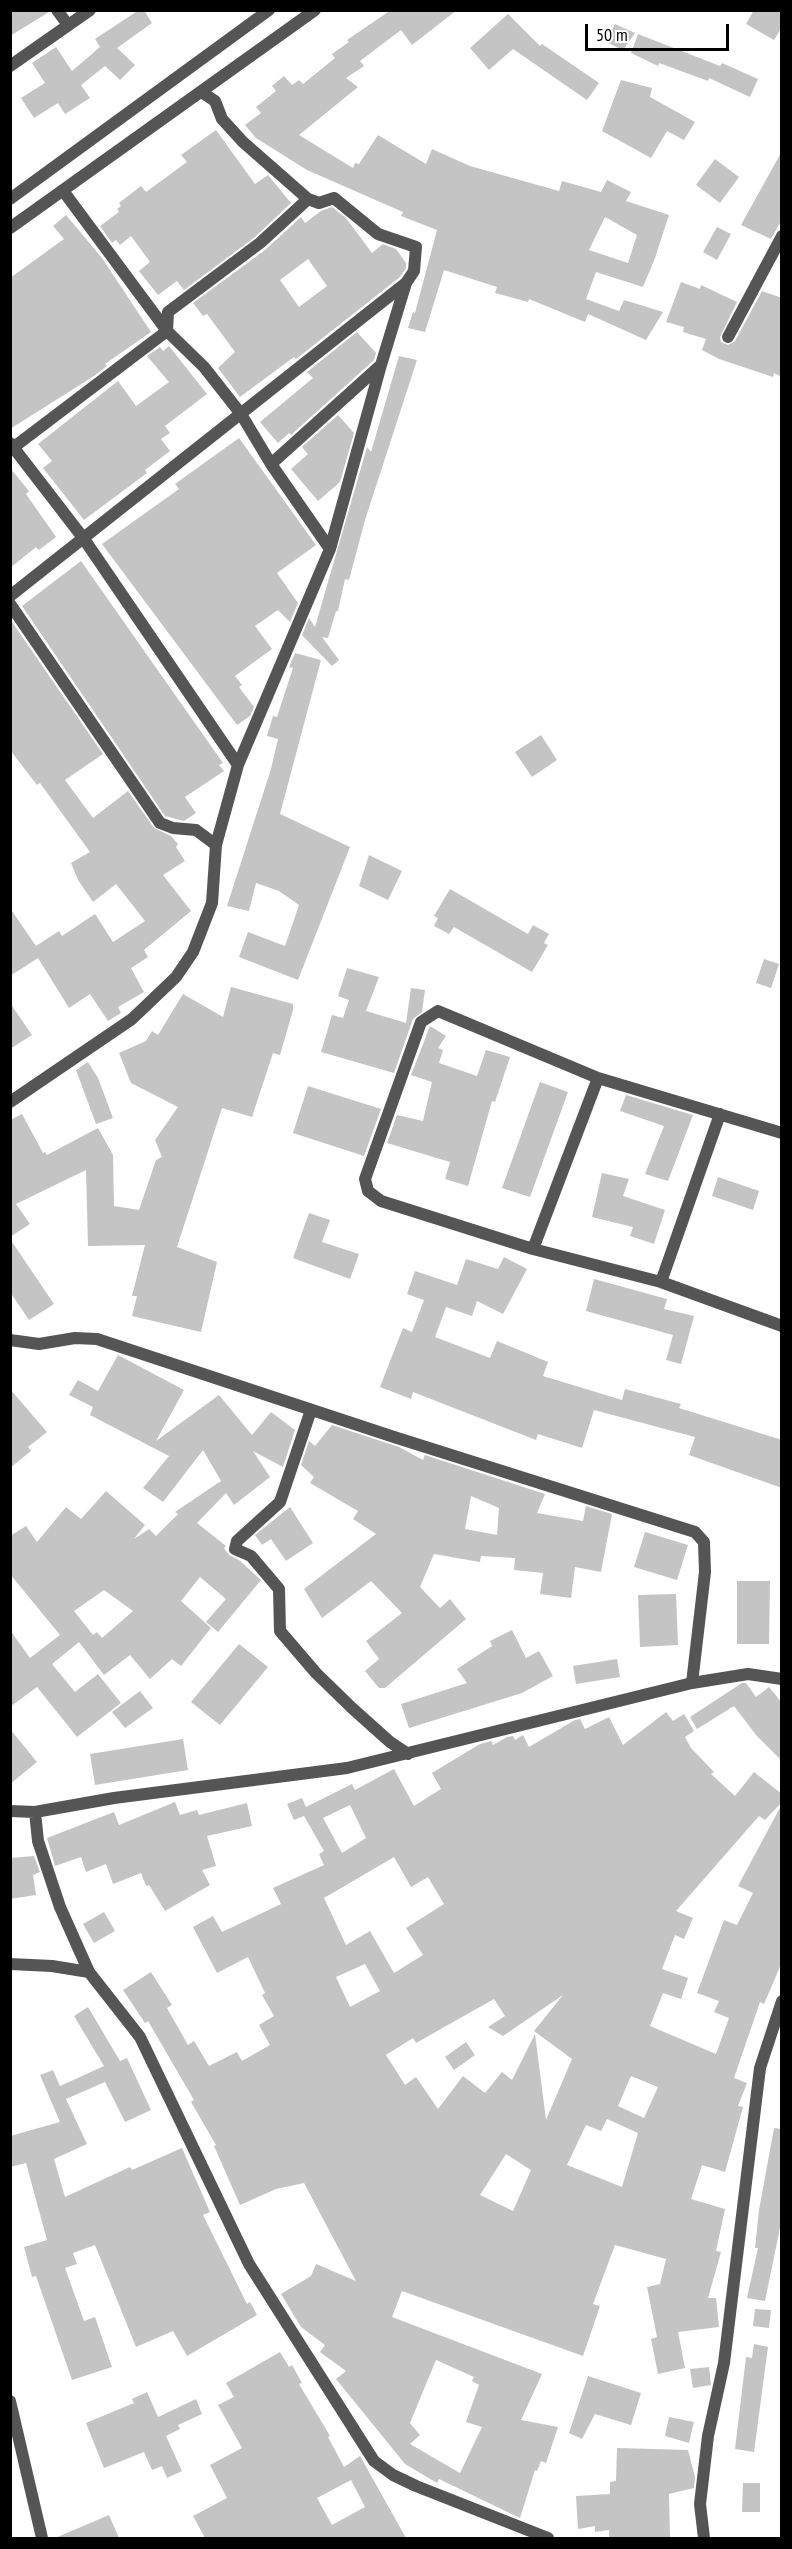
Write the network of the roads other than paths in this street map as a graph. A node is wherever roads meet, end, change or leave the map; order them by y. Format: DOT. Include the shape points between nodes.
graph roads {
  1 [pos="57,10"];
  2 [pos="90,10"];
  3 [pos="315,10"];
  4 [pos="265,12"];
  5 [pos="68,25"];
  6 [pos="10,66"];
  7 [pos="203,93"];
  8 [pos="64,192"];
  9 [pos="10,199"];
  10 [pos="308,199"];
  11 [pos="10,228"];
  12 [pos="782,236"];
  13 [pos="406,283"];
  14 [pos="167,331"];
  15 [pos="728,337"];
  16 [pos="381,365"];
  17 [pos="241,414"];
  18 [pos="11,447"];
  19 [pos="271,464"];
  20 [pos="84,539"];
  21 [pos="330,549"];
  22 [pos="10,596"];
  23 [pos="10,604"];
  24 [pos="238,765"];
  25 [pos="216,845"];
  26 [pos="598,1078"];
  27 [pos="10,1102"];
  28 [pos="720,1114"];
  29 [pos="782,1133"];
  30 [pos="533,1249"];
  31 [pos="661,1282"];
  32 [pos="782,1326"];
  33 [pos="10,1340"];
  34 [pos="311,1410"];
  35 [pos="782,1679"];
  36 [pos="692,1683"];
  37 [pos="408,1754"];
  38 [pos="10,1810"];
  39 [pos="35,1812"];
  40 [pos="10,1964"];
  41 [pos="89,1972"];
  42 [pos="782,2001"];
  43 [pos="10,2401"];
  44 [pos="42,2538"];
  45 [pos="548,2538"];
  46 [pos="704,2538"];
  1 -- 5 [label="street"];
  2 -- 5 [label="street"];
  3 -- 7 [label="street"];
  4 -- 9 [label="street"];
  5 -- 6 [label="street"];
  7 -- 8 [label="street"];
  7 -- 10 [label="street" via="215,101 222,119 243,142"];
  8 -- 11 [label="street"];
  8 -- 14 [label="street"];
  10 -- 13 [label="street" via="319,203 334,198 378,234 416,247 414,271"];
  10 -- 14 [label="street" via="260,243 168,312"];
  12 -- 15 [label="street"];
  13 -- 16 [label="street"];
  13 -- 17 [label="street"];
  14 -- 17 [label="street"];
  14 -- 18 [label="street"];
  16 -- 19 [label="street"];
  16 -- 21 [label="street"];
  17 -- 19 [label="street"];
  17 -- 20 [label="street"];
  18 -- 20 [label="street"];
  19 -- 21 [label="street"];
  20 -- 22 [label="street"];
  20 -- 24 [label="street"];
  21 -- 24 [label="street"];
  23 -- 25 [label="street" via="160,823 196,830"];
  24 -- 25 [label="street"];
  25 -- 27 [label="street" via="212,903 193,952 176,977 132,1019"];
  26 -- 28 [label="street"];
  26 -- 30 [label="street"];
  26 -- 30 [label="street" via="438,1011 421,1022 366,1179 368,1191 381,1201"];
  28 -- 29 [label="street"];
  28 -- 31 [label="street"];
  30 -- 31 [label="street"];
  31 -- 32 [label="street"];
  33 -- 34 [label="street" via="39,1344 97,1339"];
  34 -- 36 [label="street" via="696,1532 704,1542 705,1572"];
  34 -- 37 [label="street" via="280,1502 237,1541 235,1549 251,1556 279,1589 280,1630 295,1648 352,1708"];
  35 -- 36 [label="street" via="748,1674"];
  36 -- 37 [label="street"];
  37 -- 39 [label="street" via="347,1768"];
  38 -- 39 [label="street"];
  39 -- 41 [label="street" via="38,1841 60,1907"];
  40 -- 41 [label="street"];
  41 -- 45 [label="street" via="140,2037 249,2264 374,2461 416,2486"];
  42 -- 46 [label="street" via="760,2068 724,2363 700,2504"];
  43 -- 44 [label="street"];
}
